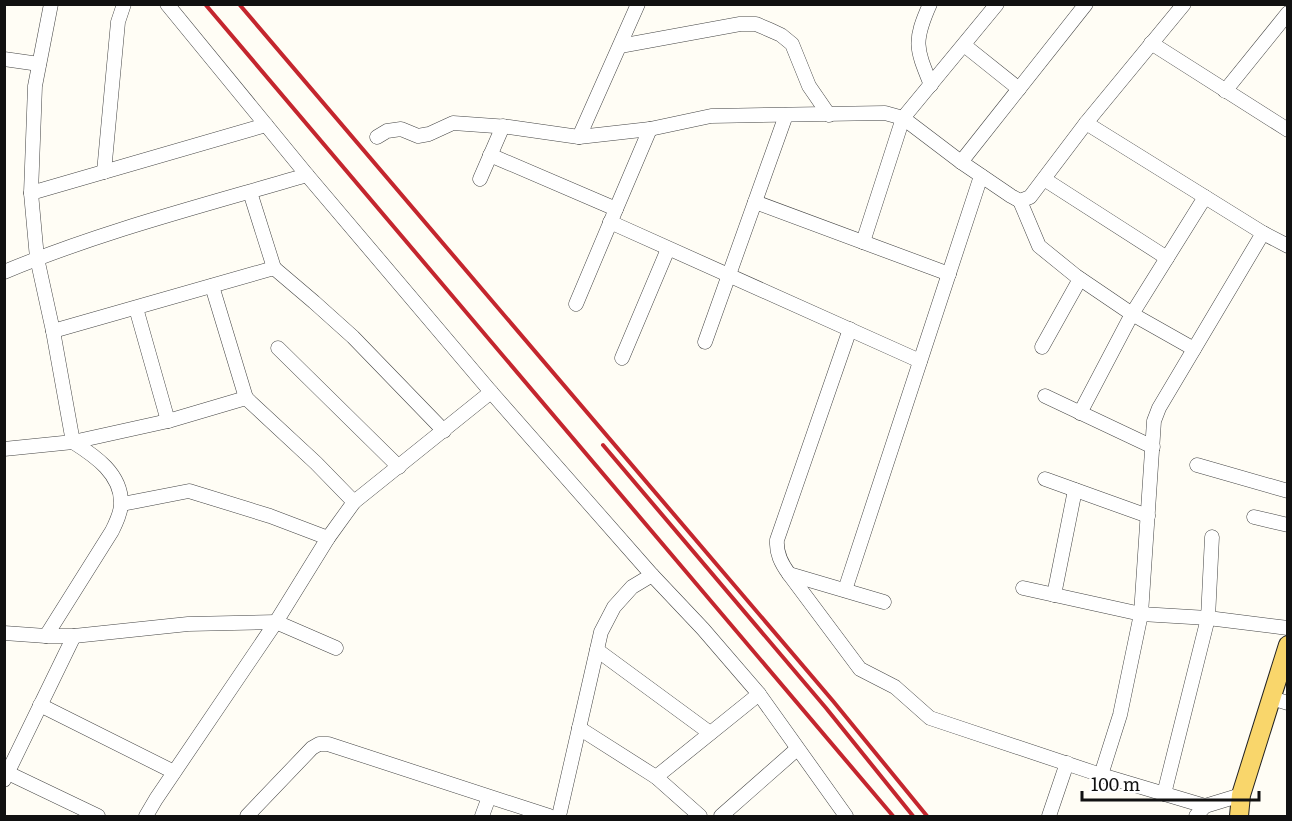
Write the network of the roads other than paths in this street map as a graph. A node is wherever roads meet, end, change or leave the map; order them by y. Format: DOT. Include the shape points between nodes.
graph roads {
  1 [pos="51,4"];
  2 [pos="124,4"];
  3 [pos="167,4"];
  4 [pos="638,4"];
  5 [pos="930,4"];
  6 [pos="997,4"];
  7 [pos="1086,4"];
  8 [pos="1184,4"];
  9 [pos="1287,13"];
  10 [pos="1151,43"];
  11 [pos="964,45"];
  12 [pos="620,46"];
  13 [pos="4,59"];
  14 [pos="39,64"];
  15 [pos="931,85"];
  16 [pos="1019,89"];
  17 [pos="1225,91"];
  18 [pos="829,115"];
  19 [pos="786,116"];
  20 [pos="903,118"];
  21 [pos="1086,123"];
  22 [pos="266,125"];
  23 [pos="504,126"];
  24 [pos="650,129"];
  25 [pos="1287,130"];
  26 [pos="579,136"];
  27 [pos="377,137"];
  28 [pos="490,155"];
  29 [pos="961,162"];
  30 [pos="104,172"];
  31 [pos="307,175"];
  32 [pos="981,176"];
  33 [pos="480,179"];
  34 [pos="1044,179"];
  35 [pos="250,192"];
  36 [pos="31,193"];
  37 [pos="1205,197"];
  38 [pos="1020,201"];
  39 [pos="755,202"];
  40 [pos="613,215"];
  41 [pos="1263,233"];
  42 [pos="863,242"];
  43 [pos="1287,246"];
  44 [pos="668,249"];
  45 [pos="37,258"];
  46 [pos="1167,258"];
  47 [pos="274,268"];
  48 [pos="4,272"];
  49 [pos="729,274"];
  50 [pos="949,274"];
  51 [pos="1080,279"];
  52 [pos="212,286"];
  53 [pos="576,304"];
  54 [pos="136,308"];
  55 [pos="1132,314"];
  56 [pos="850,329"];
  57 [pos="53,331"];
  58 [pos="705,342"];
  59 [pos="1042,347"];
  60 [pos="278,348"];
  61 [pos="1194,349"];
  62 [pos="622,358"];
  63 [pos="920,361"];
  64 [pos="491,392"];
  65 [pos="1045,396"];
  66 [pos="246,398"];
  67 [pos="1080,413"];
  68 [pos="168,421"];
  69 [pos="444,431"];
  70 [pos="73,442"];
  71 [pos="1153,447"];
  72 [pos="4,449"];
  73 [pos="1197,465"];
  74 [pos="399,467"];
  75 [pos="1045,479"];
  76 [pos="1075,490"];
  77 [pos="1287,491"];
  78 [pos="354,502"];
  79 [pos="122,504"];
  80 [pos="1148,516"];
  81 [pos="1254,517"];
  82 [pos="1287,525"];
  83 [pos="1212,537"];
  84 [pos="328,538"];
  85 [pos="789,574"];
  86 [pos="652,575"];
  87 [pos="1023,588"];
  88 [pos="845,590"];
  89 [pos="1054,595"];
  90 [pos="884,602"];
  91 [pos="1141,614"];
  92 [pos="1208,618"];
  93 [pos="276,622"];
  94 [pos="1287,628"];
  95 [pos="4,633"];
  96 [pos="46,636"];
  97 [pos="74,636"];
  98 [pos="1287,645"];
  99 [pos="336,648"];
  100 [pos="597,650"];
  101 [pos="759,694"];
  102 [pos="1279,701"];
  103 [pos="40,705"];
  104 [pos="579,728"];
  105 [pos="711,733"];
  106 [pos="797,749"];
  107 [pos="1067,763"];
  108 [pos="174,772"];
  109 [pos="1101,775"];
  110 [pos="6,777"];
  111 [pos="656,777"];
  112 [pos="1164,794"];
  113 [pos="489,797"];
  114 [pos="1243,810"];
  115 [pos="1200,811"];
  116 [pos="98,816"];
  117 [pos="146,816"];
  118 [pos="247,816"];
  119 [pos="482,816"];
  120 [pos="549,816"];
  121 [pos="559,816"];
  122 [pos="700,816"];
  123 [pos="721,816"];
  124 [pos="846,816"];
  125 [pos="1049,816"];
  1 -- 14 [label="street"];
  2 -- 30 [label="street" via="118,22"];
  3 -- 22 [label="street"];
  4 -- 12 [label="street"];
  5 -- 15 [label="street" via="918,42"];
  6 -- 11 [label="street"];
  7 -- 16 [label="street"];
  8 -- 10 [label="street"];
  9 -- 17 [label="street"];
  10 -- 17 [label="street"];
  10 -- 21 [label="street"];
  11 -- 15 [label="street"];
  11 -- 16 [label="street"];
  12 -- 18 [label="street" via="756,24 792,44 809,86"];
  12 -- 26 [label="street"];
  13 -- 14 [label="street"];
  14 -- 36 [label="street"];
  15 -- 20 [label="street"];
  16 -- 29 [label="street"];
  17 -- 25 [label="street"];
  18 -- 19 [label="street"];
  18 -- 20 [label="street" via="885,113"];
  19 -- 24 [label="street" via="711,117"];
  19 -- 39 [label="street"];
  20 -- 29 [label="street"];
  20 -- 42 [label="street"];
  21 -- 34 [label="street"];
  21 -- 37 [label="street"];
  22 -- 30 [label="street"];
  22 -- 31 [label="street"];
  23 -- 26 [label="street"];
  23 -- 27 [label="street" via="453,123 429,134 418,136 401,129"];
  23 -- 28 [label="street"];
  24 -- 26 [label="street"];
  24 -- 40 [label="street"];
  28 -- 33 [label="street"];
  28 -- 40 [label="street"];
  29 -- 32 [label="street"];
  30 -- 36 [label="street"];
  31 -- 35 [label="street"];
  31 -- 64 [label="street"];
  32 -- 38 [label="street"];
  32 -- 50 [label="street"];
  34 -- 38 [label="street" via="1030,197"];
  34 -- 46 [label="street"];
  35 -- 45 [label="street"];
  35 -- 47 [label="street"];
  36 -- 45 [label="street"];
  37 -- 41 [label="street"];
  37 -- 46 [label="street"];
  38 -- 51 [label="street" via="1039,246"];
  39 -- 42 [label="street"];
  39 -- 49 [label="street"];
  40 -- 44 [label="street"];
  40 -- 53 [label="street"];
  41 -- 43 [label="street"];
  41 -- 61 [label="street"];
  42 -- 50 [label="street"];
  44 -- 49 [label="street"];
  44 -- 62 [label="street"];
  45 -- 48 [label="street"];
  45 -- 57 [label="street"];
  46 -- 55 [label="street"];
  47 -- 52 [label="street"];
  47 -- 69 [label="street" via="353,337"];
  49 -- 56 [label="street"];
  49 -- 58 [label="street"];
  50 -- 63 [label="street"];
  51 -- 55 [label="street"];
  51 -- 59 [label="street"];
  52 -- 54 [label="street"];
  52 -- 66 [label="street"];
  54 -- 57 [label="street"];
  54 -- 68 [label="street"];
  55 -- 61 [label="street"];
  55 -- 67 [label="street"];
  56 -- 63 [label="street"];
  56 -- 85 [label="street" via="777,540 778,555"];
  57 -- 70 [label="street"];
  60 -- 74 [label="street"];
  61 -- 71 [label="street" via="1159,408"];
  63 -- 88 [label="street"];
  64 -- 69 [label="street"];
  64 -- 86 [label="street"];
  65 -- 67 [label="street"];
  66 -- 68 [label="street"];
  66 -- 78 [label="street"];
  67 -- 71 [label="street"];
  68 -- 70 [label="street"];
  69 -- 74 [label="street"];
  70 -- 72 [label="street"];
  70 -- 79 [label="street" via="111,471"];
  71 -- 80 [label="street"];
  73 -- 77 [label="street"];
  74 -- 78 [label="street"];
  75 -- 76 [label="street"];
  76 -- 80 [label="street"];
  76 -- 89 [label="street"];
  78 -- 84 [label="street"];
  79 -- 84 [label="street" via="189,491"];
  79 -- 96 [label="street" via="112,531"];
  80 -- 91 [label="street"];
  81 -- 82 [label="street"];
  83 -- 92 [label="street"];
  84 -- 93 [label="street"];
  85 -- 88 [label="street"];
  85 -- 107 [label="street" via="860,669 895,687 930,718"];
  86 -- 100 [label="street" via="632,587 614,607"];
  86 -- 101 [label="street"];
  87 -- 89 [label="street"];
  88 -- 90 [label="street"];
  89 -- 91 [label="street"];
  91 -- 92 [label="street"];
  91 -- 109 [label="street" via="1120,715"];
  92 -- 94 [label="street"];
  92 -- 112 [label="street"];
  93 -- 97 [label="street" via="188,624"];
  93 -- 99 [label="street"];
  93 -- 108 [label="street"];
  95 -- 96 [label="street"];
  96 -- 97 [label="street"];
  97 -- 103 [label="street"];
  98 -- 102 [label="main road"];
  100 -- 104 [label="street"];
  100 -- 105 [label="street"];
  101 -- 105 [label="street"];
  101 -- 106 [label="street"];
  102 -- 114 [label="main road"];
  103 -- 108 [label="street"];
  103 -- 110 [label="street"];
  104 -- 111 [label="street"];
  104 -- 121 [label="street"];
  105 -- 111 [label="street"];
  106 -- 123 [label="street"];
  106 -- 124 [label="street"];
  107 -- 109 [label="street"];
  107 -- 125 [label="street"];
  108 -- 117 [label="street"];
  109 -- 112 [label="street"];
  110 -- 116 [label="street"];
  111 -- 122 [label="street"];
  112 -- 115 [label="street"];
  113 -- 118 [label="street" via="319,744"];
  113 -- 119 [label="street"];
  113 -- 120 [label="street"];
  114 -- 115 [label="street"];
}
